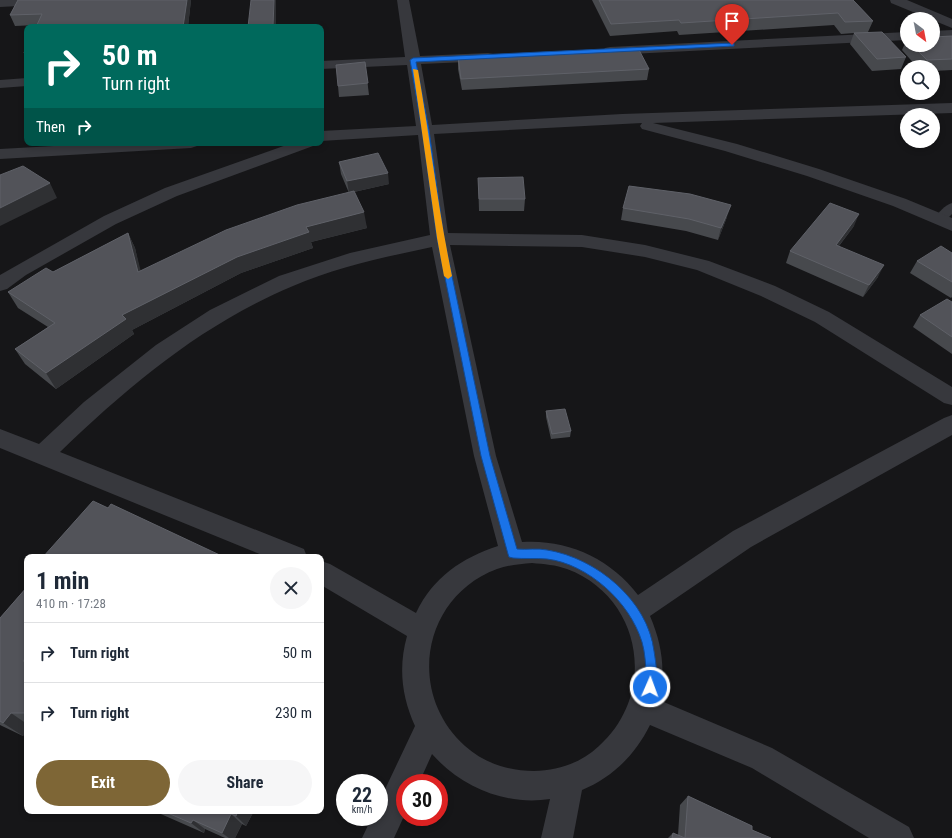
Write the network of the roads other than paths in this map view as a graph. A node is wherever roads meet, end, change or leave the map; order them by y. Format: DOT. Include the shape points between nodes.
graph roads {
  1 [pos="56,0"];
  2 [pos="403,0"];
  3 [pos="896,0"];
  4 [pos="2,4"];
  5 [pos="952,24"];
  6 [pos="952,34"];
  7 [pos="940,35"];
  8 [pos="900,36"];
  9 [pos="596,51"];
  10 [pos="501,56"];
  11 [pos="413,60"];
  12 [pos="324,65"];
  13 [pos="24,82"];
  14 [pos="0,84"];
  15 [pos="952,108"];
  16 [pos="622,119"];
  17 [pos="425,130"];
  18 [pos="324,136"];
  19 [pos="139,146"];
  20 [pos="299,146"];
  21 [pos="0,154"];
  22 [pos="952,207"];
  23 [pos="946,222"];
  24 [pos="440,238"];
  25 [pos="0,284"];
  26 [pos="952,397"];
  27 [pos="952,424"];
  28 [pos="0,438"];
  29 [pos="43,454"];
  30 [pos="288,554"];
  31 [pos="513,554"];
  32 [pos="324,574"];
  33 [pos="634,612"];
  34 [pos="419,629"];
  35 [pos="646,709"];
  36 [pos="430,726"];
  37 [pos="569,781"];
  38 [pos="378,838"];
  39 [pos="557,838"];
  40 [pos="898,838"];
  1 -- 4 [label="street"];
  2 -- 11 [label="street"];
  3 -- 5 [label="street"];
  6 -- 7 [label="street"];
  8 -- 9 [label="street"];
  10 -- 11 [label="street"];
  11 -- 12 [label="street"];
  11 -- 17 [label="street"];
  13 -- 14 [label="street"];
  15 -- 16 [label="street"];
  16 -- 17 [label="street"];
  16 -- 23 [label="street" via="812,171"];
  17 -- 18 [label="street"];
  17 -- 24 [label="street"];
  19 -- 21 [label="street"];
  20 -- 25 [label="street" via="171,192 110,220"];
  22 -- 23 [label="lane"];
  24 -- 26 [label="street" via="582,241 645,251 702,265 822,316"];
  24 -- 29 [label="street" via="343,262 286,281 217,314 163,350 92,408"];
  24 -- 31 [label="street" via="485,456"];
  27 -- 33 [label="street" via="742,539"];
  28 -- 29 [label="street"];
  29 -- 30 [label="street"];
  31 -- 33 [label="street" via="548,555 581,565 611,585"];
  31 -- 34 [label="street" via="482,562 456,578 434,600"];
  32 -- 34 [label="street"];
  33 -- 35 [label="street" via="648,642 652,675"];
  34 -- 36 [label="street" via="413,660 417,694"];
  35 -- 37 [label="street" via="629,740 603,766"];
  35 -- 40 [label="street" via="762,758"];
  36 -- 37 [label="street" via="456,755 490,776 529,785"];
  36 -- 38 [label="street"];
  37 -- 39 [label="street"];
}
